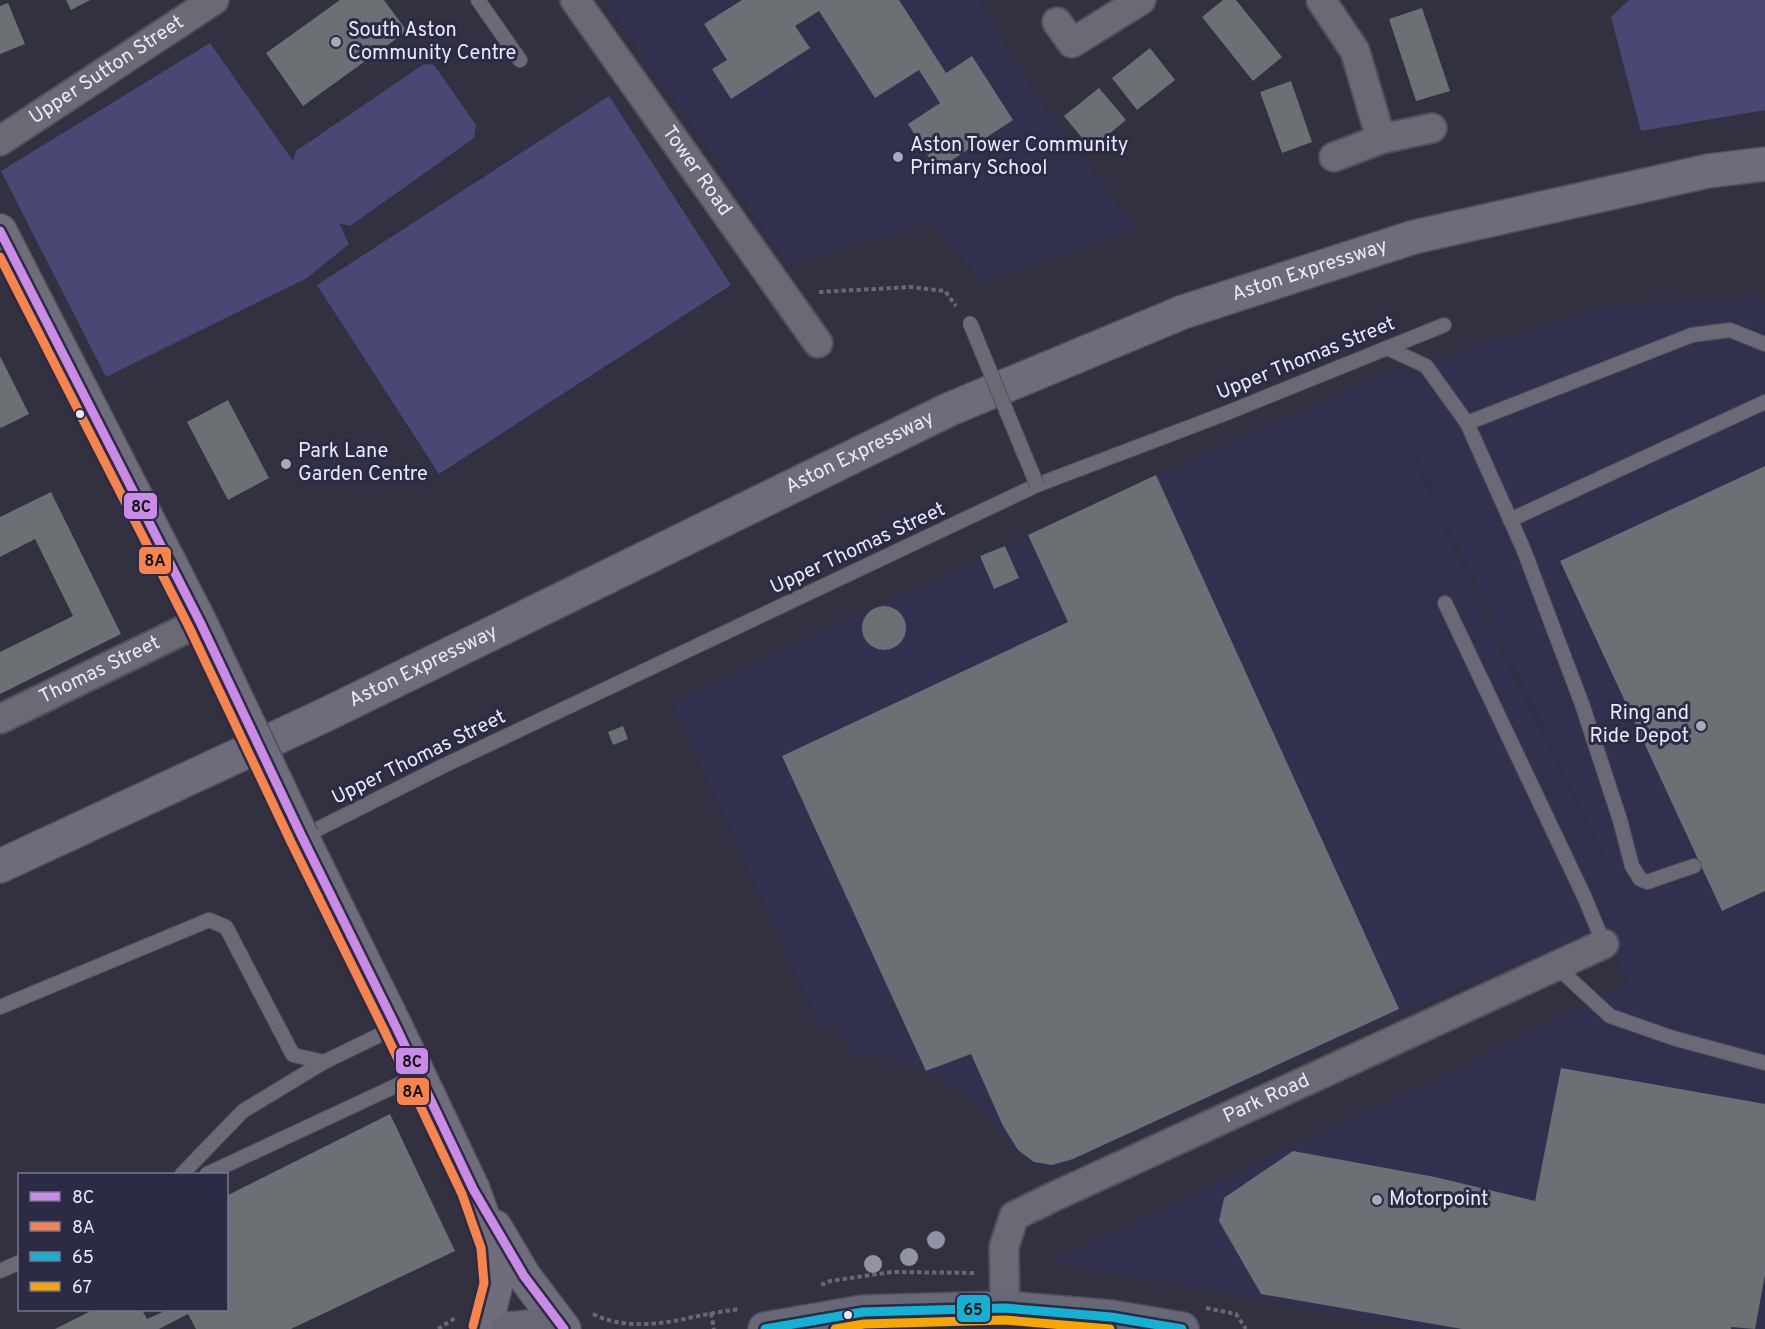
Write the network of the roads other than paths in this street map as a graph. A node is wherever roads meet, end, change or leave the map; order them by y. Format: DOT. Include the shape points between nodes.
graph roads {
  1 [pos="214,0"];
  2 [pos="478,0"];
  3 [pos="575,0"];
  4 [pos="1141,0"];
  5 [pos="1321,0"];
  6 [pos="1057,22"];
  7 [pos="520,60"];
  8 [pos="1432,128"];
  9 [pos="1381,139"];
  10 [pos="0,141"];
  11 [pos="1334,157"];
  12 [pos="1765,164"];
  13 [pos="0,231"];
  14 [pos="970,323"];
  15 [pos="1444,325"];
  16 [pos="818,343"];
  17 [pos="1765,344"];
  18 [pos="1387,348"];
  19 [pos="1765,402"];
  20 [pos="1467,423"];
  21 [pos="1037,485"];
  22 [pos="1510,520"];
  23 [pos="1445,603"];
  24 [pos="200,622"];
  25 [pos="0,719"];
  26 [pos="302,837"];
  27 [pos="0,866"];
  28 [pos="1694,866"];
  29 [pos="1605,944"];
  30 [pos="1556,966"];
  31 [pos="0,1007"];
  32 [pos="396,1027"];
  33 [pos="324,1062"];
  34 [pos="1765,1063"];
  35 [pos="419,1075"];
  36 [pos="183,1173"];
  37 [pos="209,1173"];
  38 [pos="473,1189"];
  39 [pos="18,1263"];
  40 [pos="0,1271"];
  41 [pos="1005,1308"];
  42 [pos="485,1329"];
  43 [pos="508,1329"];
  44 [pos="550,1329"];
  45 [pos="564,1329"];
  46 [pos="765,1329"];
  47 [pos="1182,1329"];
  1 -- 10 [label="street, Upper Sutton Street"];
  2 -- 7 [label="lane"];
  3 -- 16 [label="street, Tower Road"];
  4 -- 6 [label="street" via="1072,43"];
  5 -- 9 [label="street" via="1355,51"];
  8 -- 9 [label="street"];
  9 -- 11 [label="street"];
  12 -- 27 [label="highway, Aston Expressway" via="1708,171 1413,237 1183,312 950,409 335,709"];
  13 -- 24 [label="main road"];
  14 -- 21 [label="lane, bridge"];
  15 -- 18 [label="lane, Upper Thomas Street"];
  17 -- 20 [label="lane" via="1730,330 1692,335"];
  18 -- 20 [label="lane" via="1426,366"];
  18 -- 21 [label="lane, Upper Thomas Street"];
  19 -- 22 [label="lane"];
  20 -- 22 [label="lane"];
  21 -- 26 [label="lane, Upper Thomas Street" via="443,766"];
  22 -- 28 [label="lane" via="1582,704 1632,866 1640,879 1647,882"];
  23 -- 29 [label="lane"];
  24 -- 25 [label="street, Thomas Street"];
  24 -- 26 [label="main road, bridge"];
  26 -- 32 [label="main road"];
  29 -- 30 [label="street, Park Road"];
  30 -- 34 [label="lane" via="1611,1016"];
  30 -- 41 [label="street, Park Road" via="1014,1216 1004,1247"];
  31 -- 33 [label="lane" via="209,920 226,927 293,1056"];
  32 -- 33 [label="lane"];
  32 -- 35 [label="main road"];
  33 -- 36 [label="lane" via="243,1111"];
  35 -- 37 [label="lane"];
  35 -- 38 [label="main road"];
  38 -- 42 [label="main road" via="493,1245 496,1284"];
  38 -- 45 [label="main road" via="524,1276"];
  39 -- 40 [label="lane"];
  41 -- 46 [label="main road" via="863,1312"];
  41 -- 47 [label="main road" via="1111,1317"];
  43 -- 44 [label="main road"];
}
